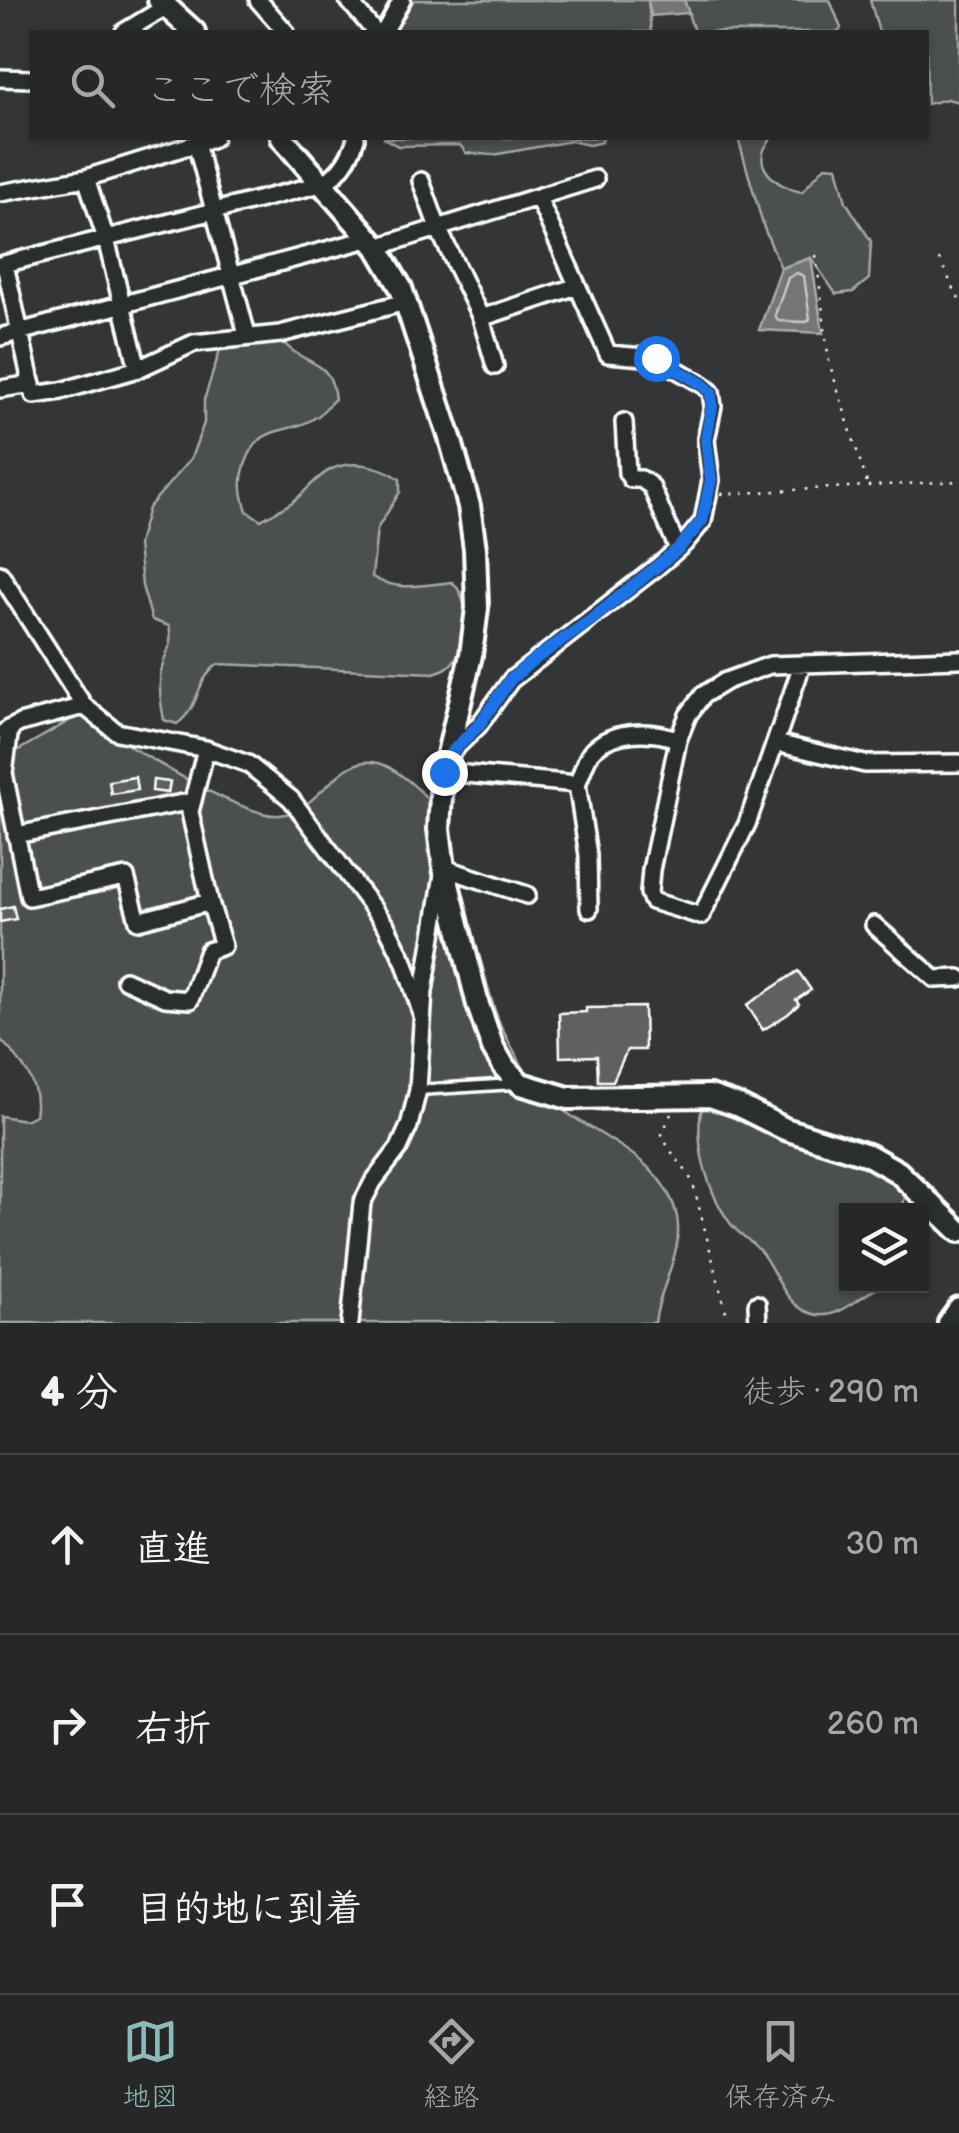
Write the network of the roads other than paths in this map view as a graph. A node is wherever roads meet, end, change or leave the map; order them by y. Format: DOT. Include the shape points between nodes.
graph roads {
  1 [pos="258,0"];
  2 [pos="348,0"];
  3 [pos="402,0"];
  4 [pos="163,3"];
  5 [pos="127,30"];
  6 [pos="192,30"];
  7 [pos="284,30"];
  8 [pos="373,30"];
  9 [pos="385,30"];
  10 [pos="0,78"];
  11 [pos="30,80"];
  12 [pos="207,140"];
  13 [pos="284,140"];
  14 [pos="355,140"];
  15 [pos="196,143"];
  16 [pos="86,178"];
  17 [pos="595,179"];
  18 [pos="421,181"];
  19 [pos="322,184"];
  20 [pos="0,193"];
  21 [pos="538,198"];
  22 [pos="215,211"];
  23 [pos="438,228"];
  24 [pos="106,239"];
  25 [pos="372,243"];
  26 [pos="2,265"];
  27 [pos="233,276"];
  28 [pos="577,286"];
  29 [pos="406,302"];
  30 [pos="122,306"];
  31 [pos="480,318"];
  32 [pos="20,332"];
  33 [pos="247,336"];
  34 [pos="0,337"];
  35 [pos="494,366"];
  36 [pos="138,369"];
  37 [pos="32,384"];
  38 [pos="0,389"];
  39 [pos="624,422"];
  40 [pos="678,549"];
  41 [pos="0,574"];
  42 [pos="959,659"];
  43 [pos="802,665"];
  44 [pos="84,706"];
  45 [pos="5,731"];
  46 [pos="678,740"];
  47 [pos="776,742"];
  48 [pos="206,749"];
  49 [pos="959,763"];
  50 [pos="446,764"];
  51 [pos="576,784"];
  52 [pos="193,800"];
  53 [pos="16,835"];
  54 [pos="444,868"];
  55 [pos="527,894"];
  56 [pos="210,902"];
  57 [pos="589,908"];
  58 [pos="874,925"];
  59 [pos="959,978"];
  60 [pos="125,980"];
  61 [pos="422,1016"];
  62 [pos="521,1084"];
  63 [pos="418,1090"];
  64 [pos="959,1231"];
  65 [pos="757,1304"];
  66 [pos="959,1309"];
  67 [pos="350,1323"];
  68 [pos="758,1323"];
  69 [pos="948,1323"];
  1 -- 7 [label="street"];
  2 -- 8 [label="street"];
  3 -- 9 [label="street"];
  4 -- 5 [label="street"];
  4 -- 6 [label="street"];
  10 -- 11 [label="street"];
  12 -- 15 [label="street"];
  13 -- 19 [label="street"];
  14 -- 19 [label="street" via="341,167"];
  15 -- 16 [label="street"];
  15 -- 22 [label="street"];
  16 -- 20 [label="street"];
  16 -- 24 [label="street"];
  17 -- 21 [label="street"];
  18 -- 23 [label="street"];
  19 -- 22 [label="street"];
  19 -- 25 [label="street"];
  21 -- 23 [label="street"];
  21 -- 28 [label="street"];
  22 -- 24 [label="street"];
  22 -- 27 [label="street"];
  23 -- 25 [label="street"];
  23 -- 31 [label="street"];
  24 -- 26 [label="street"];
  24 -- 30 [label="street"];
  25 -- 27 [label="street"];
  25 -- 29 [label="street"];
  26 -- 32 [label="street"];
  27 -- 30 [label="street"];
  27 -- 33 [label="street"];
  28 -- 31 [label="street"];
  28 -- 40 [label="street" via="608,354 656,358 711,392 710,495 702,521"];
  29 -- 33 [label="street"];
  29 -- 50 [label="street" via="450,438 476,549 471,655"];
  30 -- 32 [label="street"];
  30 -- 36 [label="street"];
  31 -- 35 [label="street"];
  32 -- 34 [label="street"];
  32 -- 37 [label="street"];
  33 -- 36 [label="street" via="194,343"];
  36 -- 37 [label="street" via="34,395"];
  37 -- 38 [label="street"];
  39 -- 40 [label="street" via="627,473 652,486"];
  40 -- 50 [label="street" via="521,670"];
  41 -- 44 [label="street"];
  42 -- 43 [label="street"];
  43 -- 46 [label="street" via="770,665 726,680 703,695"];
  43 -- 47 [label="street"];
  44 -- 45 [label="street"];
  44 -- 48 [label="street" via="118,732"];
  45 -- 53 [label="street" via="4,773"];
  46 -- 47 [label="street" via="649,894 652,902 701,916 747,824"];
  46 -- 51 [label="street" via="660,732 615,738 594,749"];
  47 -- 49 [label="street" via="865,764"];
  48 -- 52 [label="street"];
  48 -- 61 [label="street" via="248,764 291,799 387,927"];
  50 -- 51 [label="street"];
  50 -- 54 [label="street" via="439,804"];
  51 -- 57 [label="street"];
  52 -- 53 [label="street"];
  52 -- 56 [label="street"];
  53 -- 56 [label="street" via="29,897 126,877 138,922"];
  54 -- 55 [label="street"];
  54 -- 61 [label="street"];
  54 -- 62 [label="street" via="493,1048"];
  56 -- 60 [label="street" via="223,946 208,951 190,1000 165,998"];
  58 -- 59 [label="street" via="935,979"];
  61 -- 63 [label="street"];
  62 -- 63 [label="lane"];
  62 -- 64 [label="street" via="568,1098 710,1096 811,1140 868,1155 898,1172"];
  63 -- 67 [label="street" via="410,1126 362,1204"];
  65 -- 68 [label="street"];
  66 -- 69 [label="street"];
}
